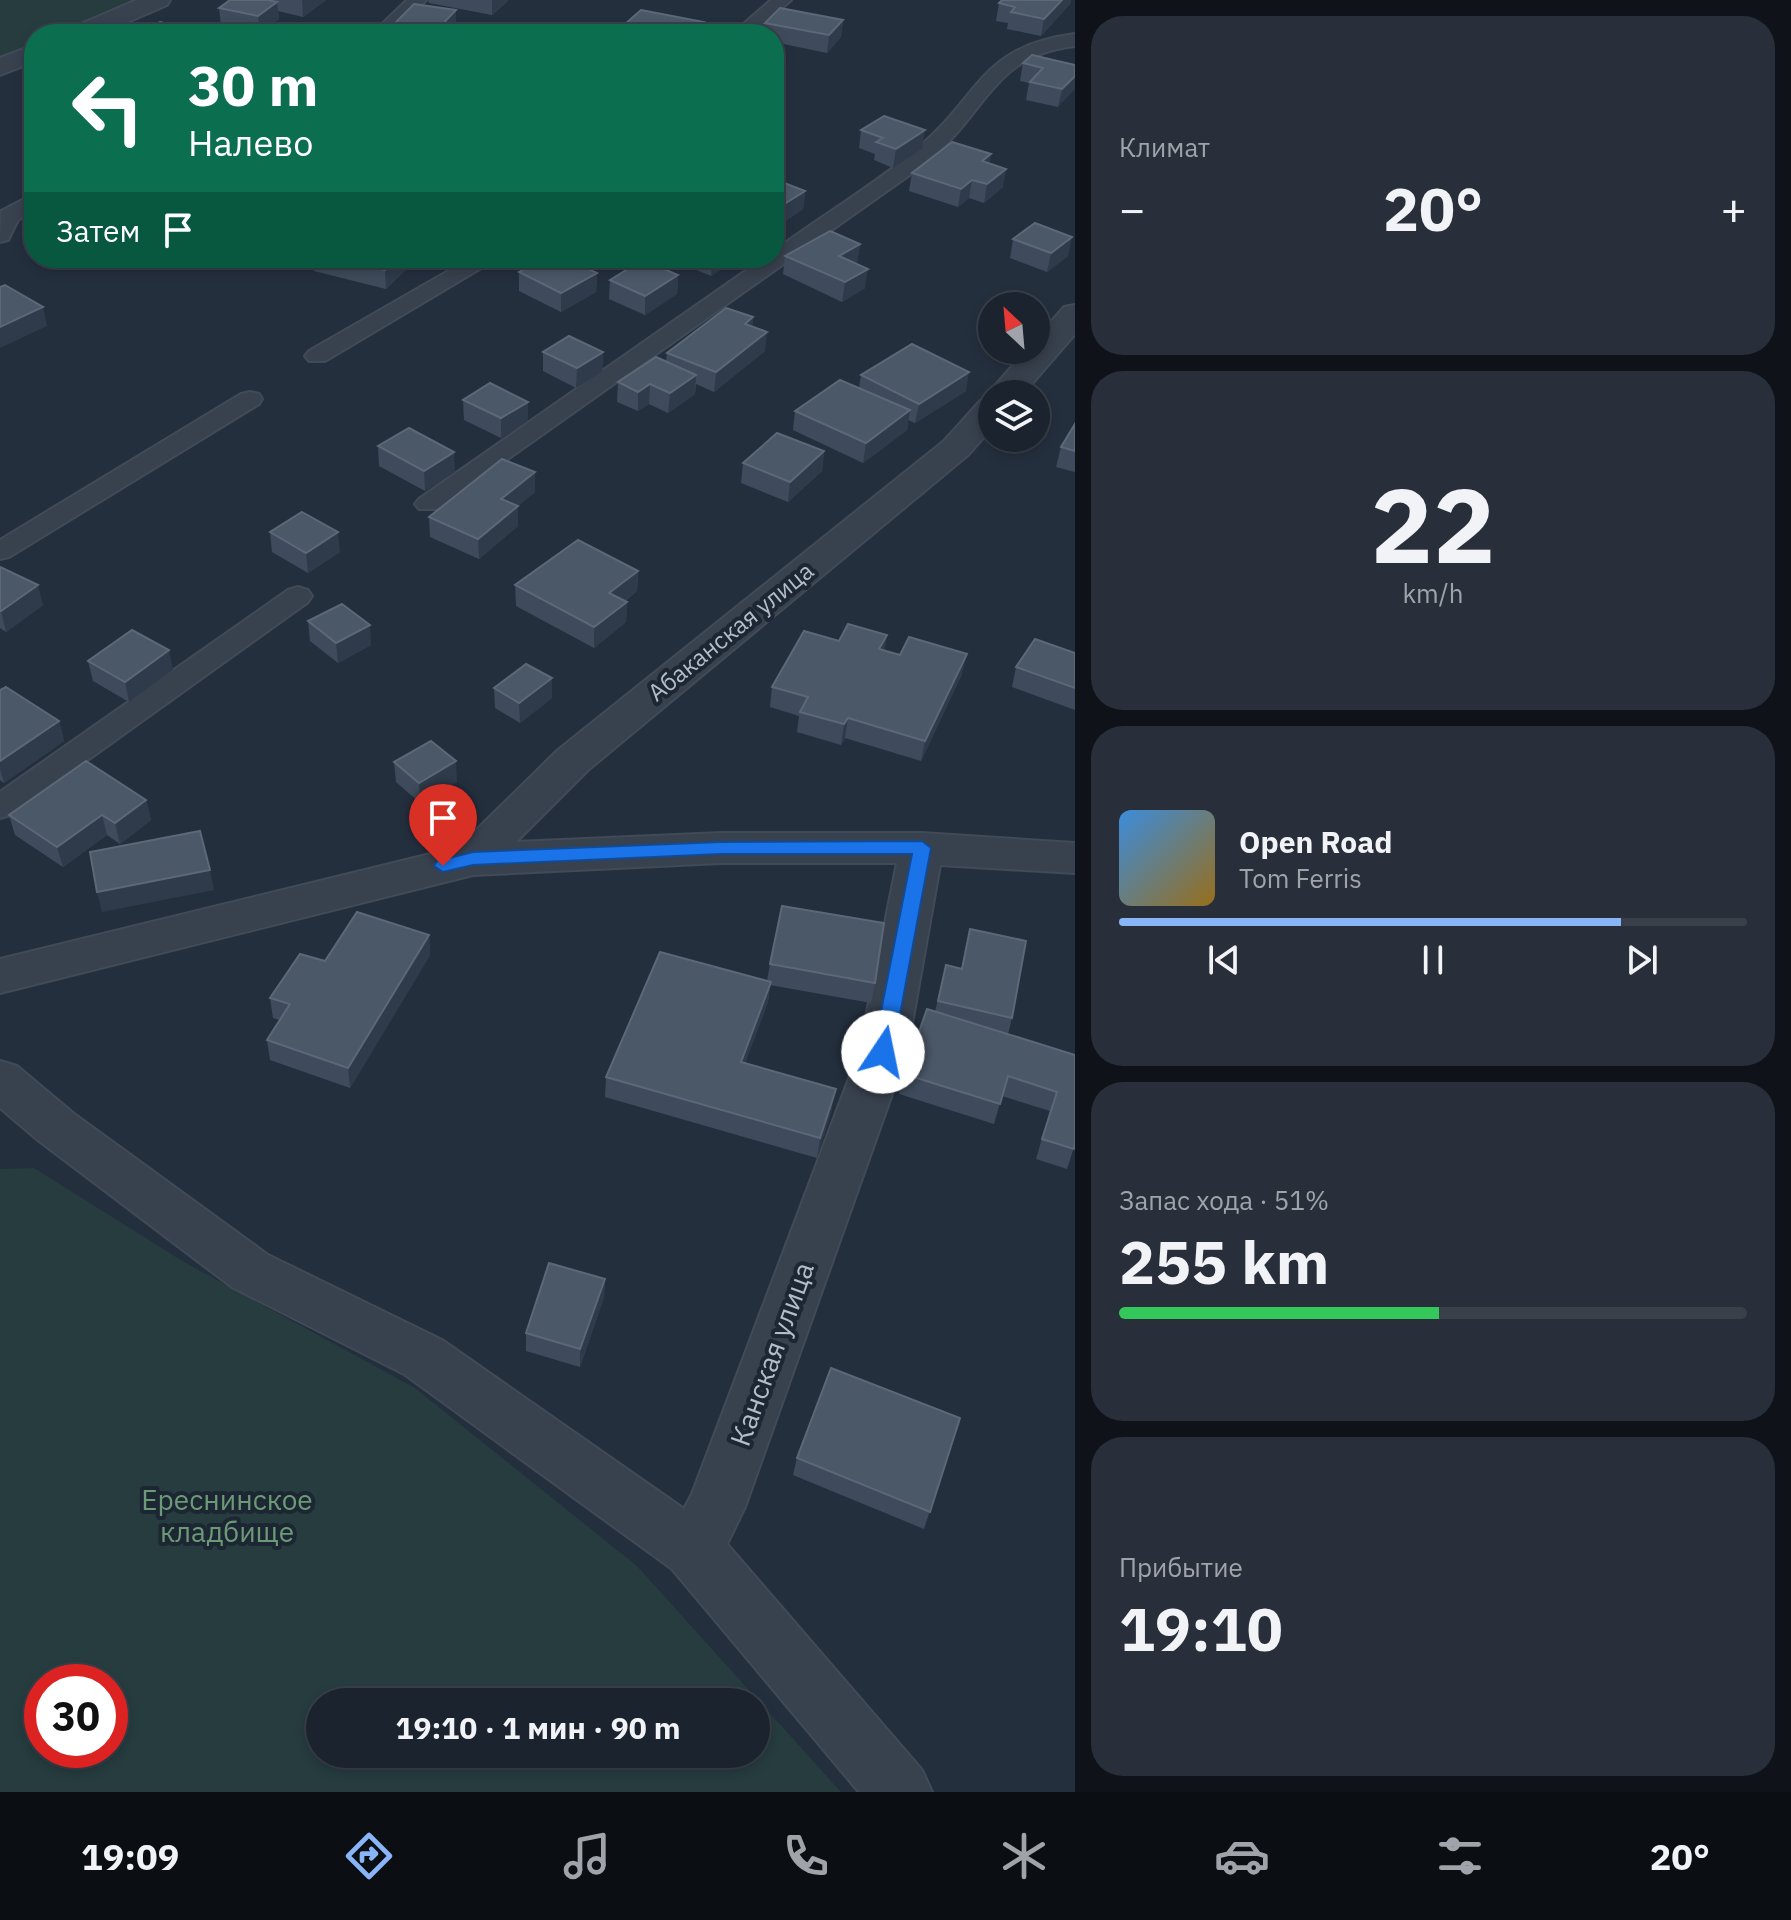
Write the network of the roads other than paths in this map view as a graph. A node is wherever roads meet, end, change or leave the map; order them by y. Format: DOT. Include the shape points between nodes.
graph roads {
  1 [pos="158,0"];
  2 [pos="417,0"];
  3 [pos="782,0"];
  4 [pos="102,24"];
  5 [pos="392,24"];
  6 [pos="753,24"];
  7 [pos="1075,40"];
  8 [pos="24,57"];
  9 [pos="0,67"];
  10 [pos="24,206"];
  11 [pos="0,235"];
  12 [pos="784,254"];
  13 [pos="470,268"];
  14 [pos="765,268"];
  15 [pos="1075,314"];
  16 [pos="317,356"];
  17 [pos="1017,380"];
  18 [pos="250,399"];
  19 [pos="978,424"];
  20 [pos="428,504"];
  21 [pos="0,551"];
  22 [pos="298,596"];
  23 [pos="0,807"];
  24 [pos="922,848"];
  25 [pos="1075,858"];
  26 [pos="473,859"];
  27 [pos="0,976"];
  28 [pos="0,1080"];
  29 [pos="693,1549"];
  30 [pos="900,1792"];
  1 -- 4 [label="street"];
  2 -- 5 [label="lane"];
  3 -- 6 [label="lane"];
  7 -- 12 [label="lane" via="1018,54 993,74 973,104 927,151"];
  8 -- 9 [label="street"];
  10 -- 11 [label="lane" via="9,216"];
  13 -- 16 [label="lane"];
  14 -- 20 [label="lane"];
  15 -- 17 [label="street"];
  18 -- 21 [label="lane"];
  19 -- 26 [label="street, Абаканская улица" via="956,448 573,760"];
  22 -- 23 [label="lane"];
  24 -- 25 [label="street"];
  24 -- 26 [label="street" via="721,848"];
  24 -- 29 [label="street, Канская улица" via="883,1052 716,1507"];
  26 -- 27 [label="street"];
  28 -- 29 [label="street" via="250,1271 423,1357"];
  29 -- 30 [label="street"];
}
